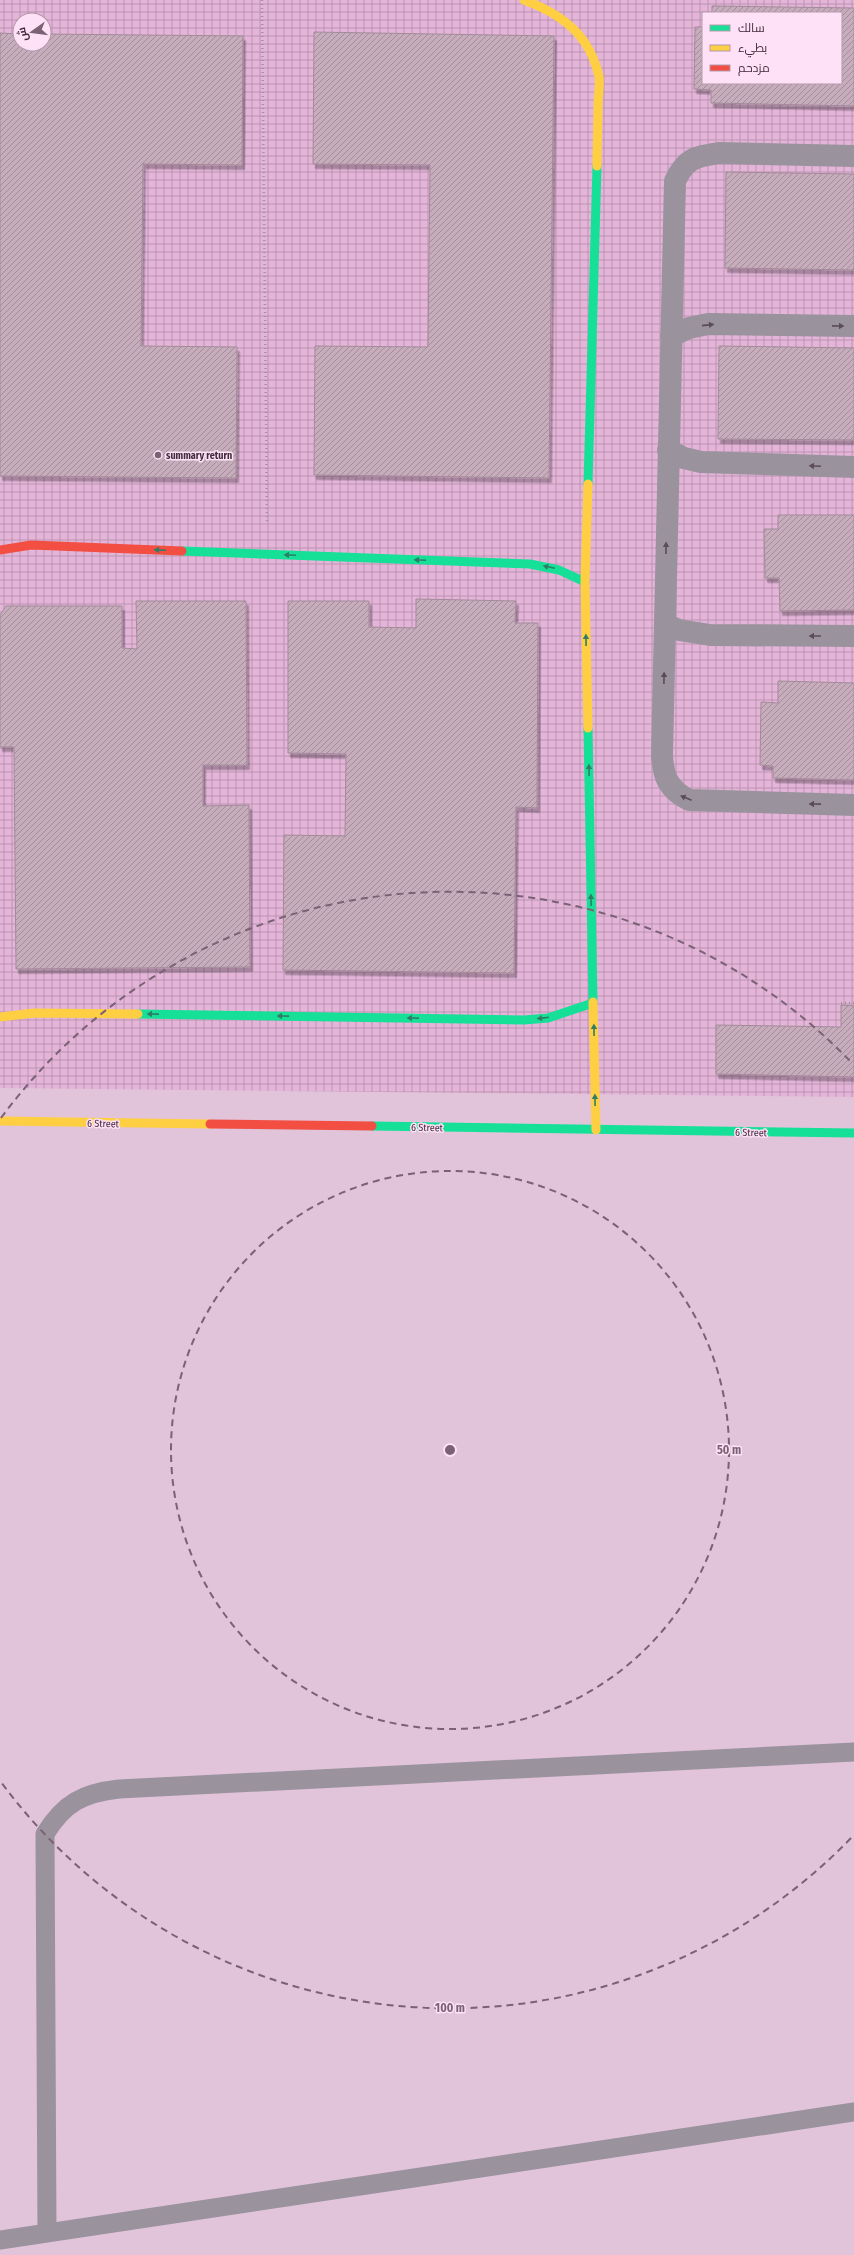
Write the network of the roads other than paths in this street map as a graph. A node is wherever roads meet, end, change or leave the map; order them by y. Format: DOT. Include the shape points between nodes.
graph roads {
  1 [pos="524,0"];
  2 [pos="854,156"];
  3 [pos="854,326"];
  4 [pos="671,336"];
  5 [pos="668,450"];
  6 [pos="854,467"];
  7 [pos="0,550"];
  8 [pos="585,582"];
  9 [pos="665,624"];
  10 [pos="854,636"];
  11 [pos="854,805"];
  12 [pos="593,1004"];
  13 [pos="0,1018"];
  14 [pos="0,1121"];
  15 [pos="596,1130"];
  16 [pos="854,1133"];
  17 [pos="854,1752"];
  18 [pos="854,2112"];
  19 [pos="47,2233"];
  20 [pos="0,2240"];
  1 -- 8 [label="street" via="548,8 573,25 590,50 599,78"];
  2 -- 4 [label="street" via="719,153 691,158 681,168 675,180 673,194"];
  4 -- 3 [label="street, one-way" via="689,328 708,324"];
  4 -- 5 [label="street"];
  6 -- 5 [label="street, one-way" via="701,462 684,458"];
  9 -- 5 [label="street, one-way"];
  8 -- 7 [label="street, one-way" via="562,570 530,564 31,545"];
  12 -- 8 [label="street, one-way"];
  10 -- 9 [label="street, one-way" via="710,635 679,630"];
  11 -- 9 [label="street, one-way" via="703,802 689,800 676,794 667,783 662,769"];
  12 -- 13 [label="street, one-way" via="548,1018 524,1020 34,1012"];
  15 -- 12 [label="street, one-way"];
  14 -- 15 [label="street, 6 Street"];
  15 -- 16 [label="street, 6 Street"];
  17 -- 19 [label="lane" via="119,1789 98,1792 79,1799 61,1811 45,1834"];
  18 -- 19 [label="lane"];
  19 -- 20 [label="lane"];
}
